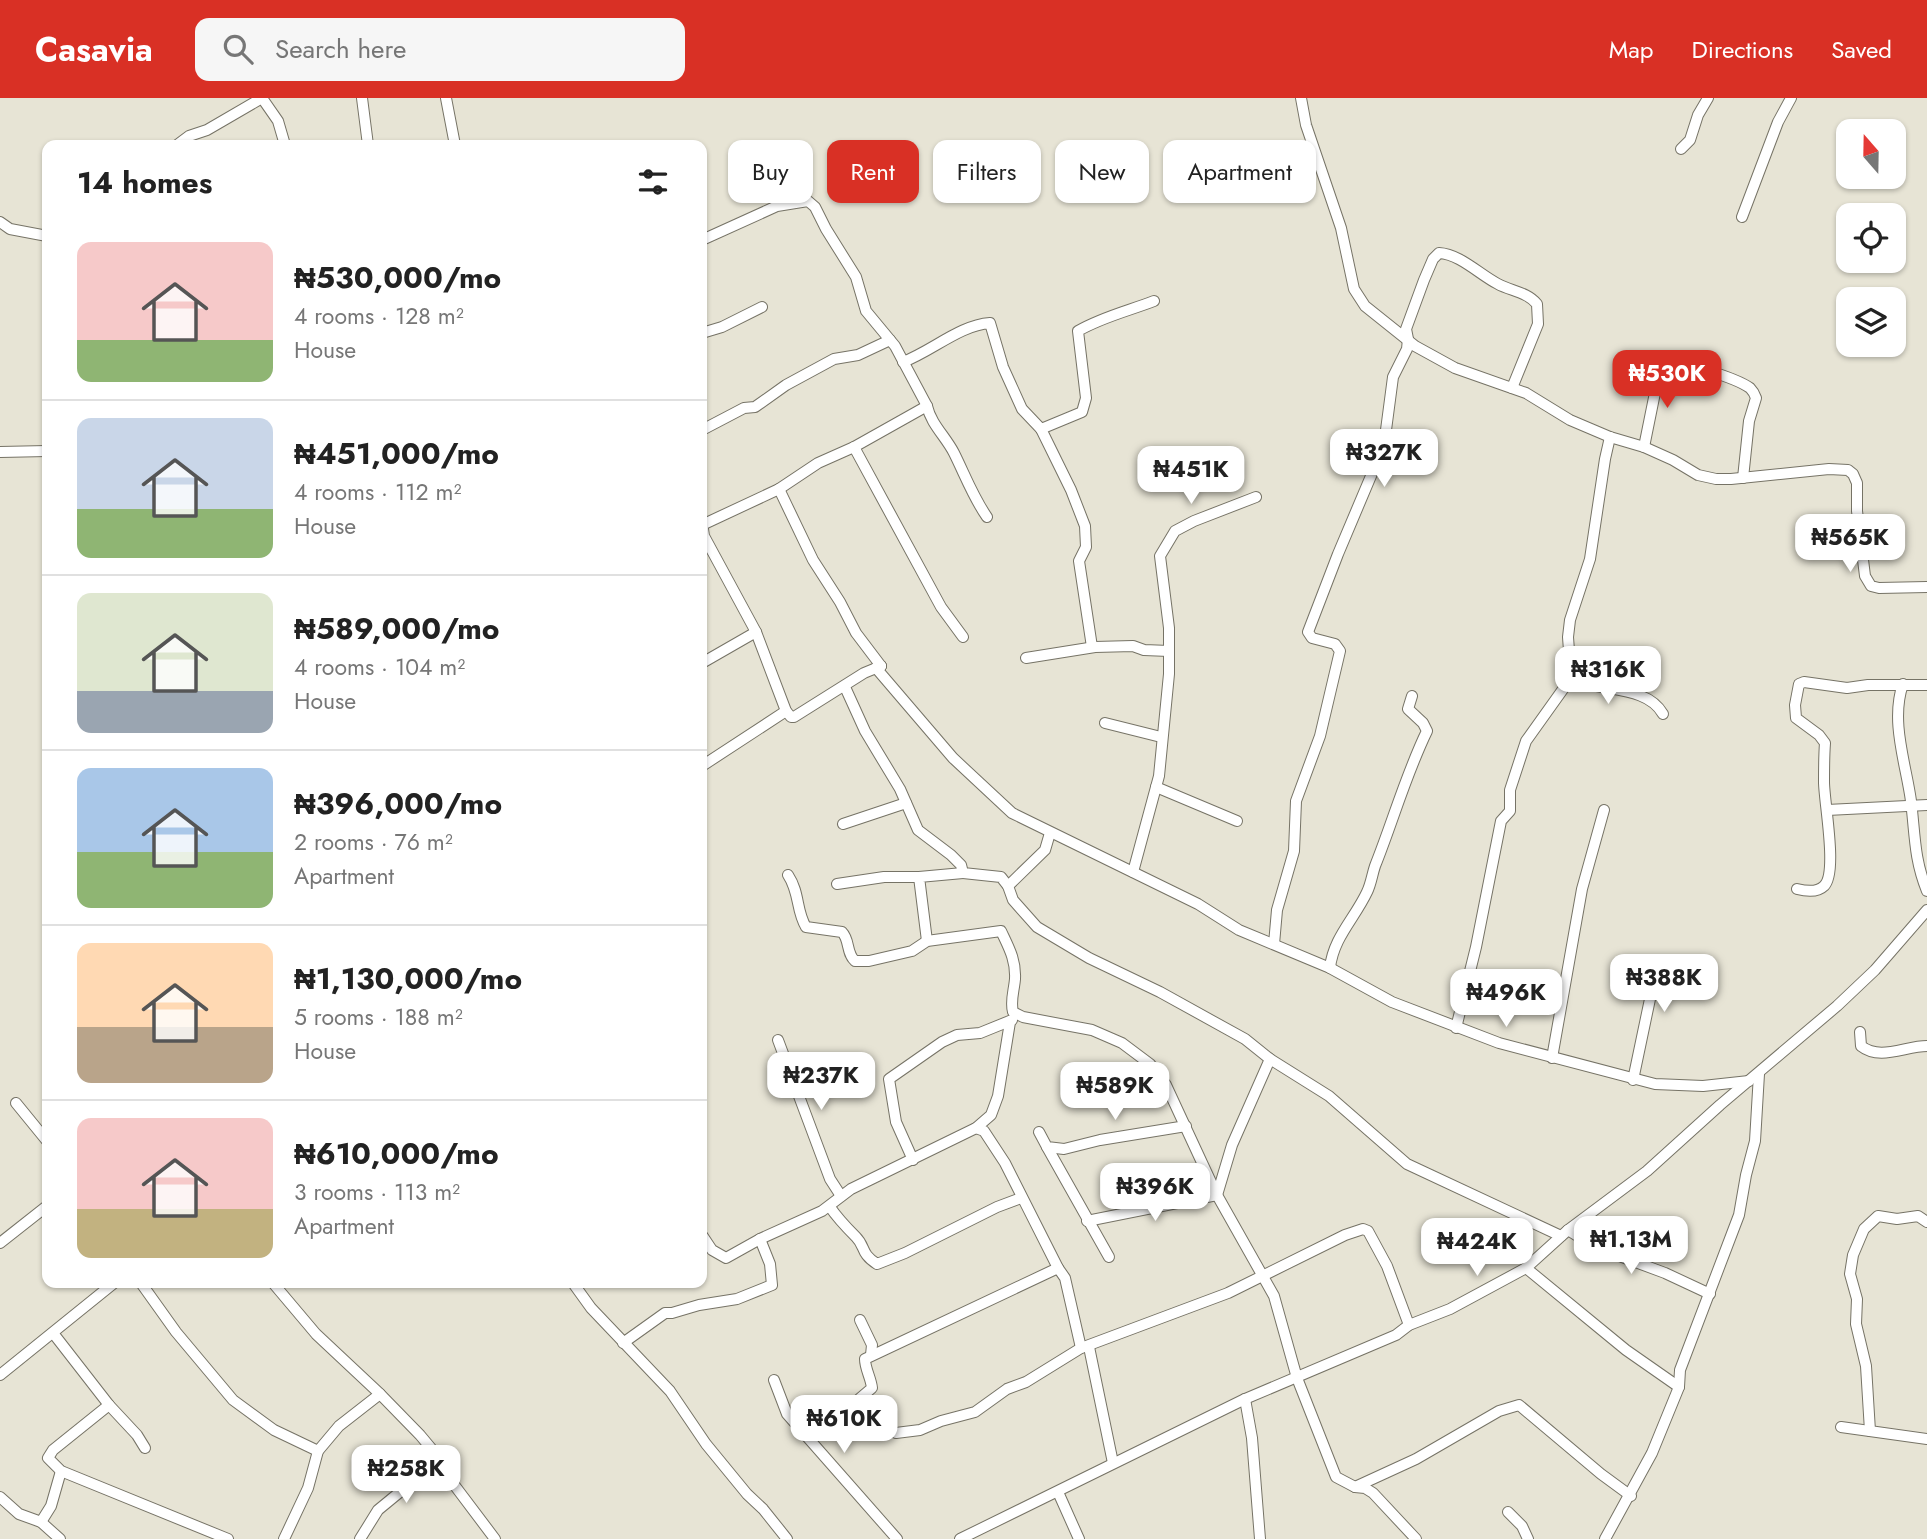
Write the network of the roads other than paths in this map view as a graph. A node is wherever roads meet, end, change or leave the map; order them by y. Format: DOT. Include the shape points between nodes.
graph roads {
  1 [pos="262,98"];
  2 [pos="362,98"];
  3 [pos="446,98"];
  4 [pos="1301,98"];
  5 [pos="1708,98"];
  6 [pos="1791,98"];
  7 [pos="184,140"];
  8 [pos="284,140"];
  9 [pos="368,140"];
  10 [pos="454,140"];
  11 [pos="1681,149"];
  12 [pos="1742,217"];
  13 [pos="0,222"];
  14 [pos="42,235"];
  15 [pos="707,238"];
  16 [pos="1154,301"];
  17 [pos="761,307"];
  18 [pos="707,332"];
  19 [pos="1408,339"];
  20 [pos="890,340"];
  21 [pos="903,362"];
  22 [pos="1512,388"];
  23 [pos="927,406"];
  24 [pos="707,427"];
  25 [pos="1041,429"];
  26 [pos="1610,437"];
  27 [pos="854,447"];
  28 [pos="1644,447"];
  29 [pos="42,451"];
  30 [pos="0,452"];
  31 [pos="1742,478"];
  32 [pos="779,489"];
  33 [pos="1256,497"];
  34 [pos="987,517"];
  35 [pos="707,522"];
  36 [pos="707,542"];
  37 [pos="1927,587"];
  38 [pos="756,632"];
  39 [pos="964,637"];
  40 [pos="1092,647"];
  41 [pos="1169,651"];
  42 [pos="1026,658"];
  43 [pos="707,660"];
  44 [pos="881,666"];
  45 [pos="1571,678"];
  46 [pos="1903,684"];
  47 [pos="1927,685"];
  48 [pos="845,687"];
  49 [pos="1412,696"];
  50 [pos="786,711"];
  51 [pos="1663,714"];
  52 [pos="1105,723"];
  53 [pos="1161,737"];
  54 [pos="707,763"];
  55 [pos="1156,787"];
  56 [pos="906,803"];
  57 [pos="1927,805"];
  58 [pos="1911,806"];
  59 [pos="1604,810"];
  60 [pos="1827,810"];
  61 [pos="1237,821"];
  62 [pos="843,824"];
  63 [pos="1050,833"];
  64 [pos="1133,872"];
  65 [pos="963,873"];
  66 [pos="788,875"];
  67 [pos="919,877"];
  68 [pos="837,884"];
  69 [pos="1008,886"];
  70 [pos="1797,890"];
  71 [pos="1927,891"];
  72 [pos="1927,910"];
  73 [pos="927,941"];
  74 [pos="1274,944"];
  75 [pos="1330,968"];
  76 [pos="1622,983"];
  77 [pos="1013,1018"];
  78 [pos="1456,1028"];
  79 [pos="1860,1032"];
  80 [pos="778,1040"];
  81 [pos="1927,1046"];
  82 [pos="1552,1058"];
  83 [pos="1270,1059"];
  84 [pos="1759,1074"];
  85 [pos="1633,1080"];
  86 [pos="1750,1081"];
  87 [pos="16,1103"];
  88 [pos="1185,1126"];
  89 [pos="976,1128"];
  90 [pos="1039,1132"];
  91 [pos="42,1135"];
  92 [pos="1047,1147"];
  93 [pos="913,1160"];
  94 [pos="1217,1195"];
  95 [pos="841,1196"];
  96 [pos="1021,1198"];
  97 [pos="830,1207"];
  98 [pos="42,1210"];
  99 [pos="1087,1221"];
  100 [pos="1927,1222"];
  101 [pos="1565,1233"];
  102 [pos="760,1239"];
  103 [pos="707,1242"];
  104 [pos="0,1243"];
  105 [pos="1109,1257"];
  106 [pos="1058,1268"];
  107 [pos="1526,1268"];
  108 [pos="1264,1275"];
  109 [pos="108,1288"];
  110 [pos="145,1288"];
  111 [pos="278,1288"];
  112 [pos="577,1288"];
  113 [pos="1710,1294"];
  114 [pos="860,1320"];
  115 [pos="1409,1325"];
  116 [pos="52,1333"];
  117 [pos="623,1343"];
  118 [pos="1085,1348"];
  119 [pos="871,1355"];
  120 [pos="0,1375"];
  121 [pos="1297,1378"];
  122 [pos="774,1380"];
  123 [pos="1679,1387"];
  124 [pos="380,1394"];
  125 [pos="1245,1399"];
  126 [pos="109,1405"];
  127 [pos="1842,1427"];
  128 [pos="802,1431"];
  129 [pos="1870,1431"];
  130 [pos="896,1433"];
  131 [pos="1927,1439"];
  132 [pos="145,1448"];
  133 [pos="318,1451"];
  134 [pos="440,1459"];
  135 [pos="1113,1463"];
  136 [pos="61,1471"];
  137 [pos="1354,1487"];
  138 [pos="1058,1492"];
  139 [pos="1631,1496"];
  140 [pos="0,1497"];
  141 [pos="1508,1512"];
  142 [pos="41,1522"];
  143 [pos="212,1536"];
  144 [pos="1611,1537"];
  145 [pos="61,1539"];
  146 [pos="229,1539"];
  147 [pos="284,1539"];
  148 [pos="360,1539"];
  149 [pos="495,1539"];
  150 [pos="787,1539"];
  151 [pos="897,1539"];
  152 [pos="960,1539"];
  153 [pos="1079,1539"];
  154 [pos="1260,1539"];
  155 [pos="1416,1539"];
  156 [pos="1528,1539"];
  1 -- 7 [label="street"];
  1 -- 8 [label="street" via="278,121"];
  2 -- 9 [label="street"];
  3 -- 10 [label="street"];
  4 -- 19 [label="street" via="1341,228 1354,289 1365,306"];
  5 -- 11 [label="street" via="1690,141"];
  6 -- 12 [label="street"];
  13 -- 14 [label="street" via="10,229"];
  15 -- 20 [label="street" via="778,206 808,201 856,277 866,311"];
  16 -- 25 [label="street" via="1101,317 1078,331 1086,398 1082,412"];
  17 -- 18 [label="street"];
  19 -- 22 [label="street" via="1455,368"];
  19 -- 22 [label="street" via="1406,329 1433,259 1439,253 1451,256 1537,304 1538,324"];
  19 -- 74 [label="street" via="1394,377 1379,457 1308,632 1340,651 1320,736 1296,801 1294,851 1277,910"];
  20 -- 21 [label="street"];
  20 -- 24 [label="street" via="858,355 834,359 755,407"];
  21 -- 23 [label="street"];
  21 -- 25 [label="street" via="977,324 990,323 1003,368 1022,409"];
  22 -- 26 [label="street"];
  23 -- 27 [label="street"];
  23 -- 34 [label="street"];
  25 -- 40 [label="street" via="1085,526 1086,547 1079,561"];
  26 -- 28 [label="street"];
  26 -- 45 [label="street" via="1590,559 1567,637"];
  27 -- 32 [label="street" via="818,463"];
  27 -- 39 [label="street" via="942,607"];
  28 -- 31 [label="street" via="1698,475"];
  28 -- 31 [label="street" via="1663,362 1696,368 1750,388 1756,398"];
  29 -- 30 [label="street"];
  31 -- 37 [label="street" via="1848,470 1857,483 1865,576 1871,586"];
  32 -- 35 [label="street"];
  32 -- 44 [label="street" via="802,540 856,633"];
  33 -- 41 [label="street" via="1175,531 1160,556"];
  36 -- 38 [label="street"];
  38 -- 43 [label="street"];
  38 -- 50 [label="street"];
  40 -- 41 [label="street"];
  40 -- 42 [label="street"];
  41 -- 53 [label="street"];
  44 -- 48 [label="street"];
  44 -- 63 [label="street" via="876,668 953,758 1012,813"];
  45 -- 51 [label="street" via="1652,700"];
  45 -- 78 [label="street" via="1526,741 1510,790 1510,811 1501,821"];
  46 -- 47 [label="street"];
  46 -- 58 [label="street" via="1899,724"];
  46 -- 60 [label="street" via="1846,688 1799,684 1794,705 1797,718 1825,743"];
  48 -- 50 [label="street" via="794,717"];
  48 -- 56 [label="street"];
  49 -- 75 [label="street" via="1408,709 1427,731 1368,889 1343,930"];
  50 -- 54 [label="street"];
  52 -- 53 [label="street"];
  53 -- 55 [label="street"];
  55 -- 61 [label="street"];
  55 -- 64 [label="street"];
  56 -- 62 [label="street"];
  56 -- 65 [label="street" via="918,830 951,855"];
  57 -- 58 [label="street"];
  58 -- 60 [label="street"];
  58 -- 71 [label="street" via="1913,844"];
  59 -- 82 [label="street" via="1582,889"];
  60 -- 70 [label="street" via="1828,880 1818,889"];
  63 -- 64 [label="street"];
  63 -- 69 [label="street" via="1045,850"];
  64 -- 74 [label="street"];
  65 -- 67 [label="street"];
  65 -- 69 [label="street" via="1001,877"];
  66 -- 73 [label="street" via="806,927 842,932 855,961 912,951"];
  67 -- 68 [label="street"];
  67 -- 73 [label="street"];
  69 -- 83 [label="street" via="1037,927 1056,940 1215,1021"];
  72 -- 84 [label="street" via="1875,970"];
  73 -- 77 [label="street" via="1001,931 1014,960"];
  74 -- 75 [label="street"];
  75 -- 78 [label="street" via="1392,1002"];
  76 -- 85 [label="street" via="1644,989 1650,999"];
  77 -- 88 [label="street" via="1092,1030 1122,1043 1157,1073"];
  77 -- 89 [label="street" via="998,1096 991,1115"];
  77 -- 93 [label="street" via="980,1033 942,1042 890,1079 896,1122"];
  78 -- 82 [label="street"];
  79 -- 81 [label="street" via="1861,1046 1869,1052"];
  80 -- 95 [label="street" via="830,1179"];
  82 -- 85 [label="street"];
  83 -- 94 [label="street" via="1232,1144"];
  83 -- 101 [label="street" via="1329,1096 1407,1164"];
  84 -- 86 [label="street"];
  84 -- 113 [label="street" via="1755,1142 1739,1215"];
  85 -- 86 [label="street" via="1703,1086"];
  86 -- 101 [label="street" via="1647,1171"];
  87 -- 91 [label="street"];
  88 -- 92 [label="street" via="1064,1150"];
  88 -- 94 [label="street"];
  89 -- 93 [label="street"];
  89 -- 96 [label="street" via="991,1140"];
  90 -- 92 [label="street"];
  92 -- 99 [label="street"];
  93 -- 95 [label="street"];
  94 -- 99 [label="street"];
  94 -- 108 [label="street"];
  95 -- 97 [label="street"];
  96 -- 97 [label="street" via="877,1264 864,1255 860,1243"];
  96 -- 106 [label="street"];
  97 -- 102 [label="street"];
  98 -- 104 [label="street"];
  99 -- 105 [label="street"];
  100 -- 129 [label="street" via="1919,1216 1878,1216 1864,1229 1853,1255 1850,1274 1866,1366"];
  101 -- 107 [label="street"];
  101 -- 113 [label="street"];
  102 -- 103 [label="street" via="726,1258"];
  102 -- 117 [label="street" via="772,1285 737,1299 665,1313"];
  106 -- 118 [label="street"];
  106 -- 119 [label="street"];
  107 -- 115 [label="street" via="1450,1309"];
  107 -- 123 [label="street"];
  108 -- 115 [label="street" via="1363,1229 1387,1266"];
  108 -- 118 [label="street"];
  108 -- 121 [label="street"];
  109 -- 116 [label="street"];
  110 -- 133 [label="street" via="233,1400 274,1430"];
  111 -- 124 [label="street" via="316,1334"];
  112 -- 117 [label="street"];
  113 -- 123 [label="street" via="1680,1370"];
  114 -- 119 [label="street" via="872,1345"];
  115 -- 121 [label="street"];
  116 -- 120 [label="street"];
  116 -- 126 [label="street"];
  117 -- 150 [label="street" via="670,1391 706,1444"];
  118 -- 130 [label="street" via="1007,1389 975,1412"];
  118 -- 135 [label="street"];
  119 -- 128 [label="street" via="865,1365 872,1388 852,1405"];
  121 -- 125 [label="street"];
  121 -- 137 [label="street" via="1336,1477"];
  122 -- 128 [label="street" via="787,1414"];
  123 -- 139 [label="street"];
  124 -- 133 [label="street" via="340,1426"];
  124 -- 134 [label="street"];
  125 -- 135 [label="street"];
  125 -- 154 [label="street"];
  126 -- 132 [label="street"];
  126 -- 136 [label="street" via="53,1450 48,1458"];
  127 -- 129 [label="street"];
  128 -- 151 [label="street"];
  129 -- 131 [label="street"];
  133 -- 147 [label="street" via="308,1488"];
  134 -- 148 [label="street" via="378,1510"];
  134 -- 149 [label="street"];
  135 -- 138 [label="street"];
  136 -- 142 [label="street"];
  136 -- 143 [label="street"];
  137 -- 139 [label="street" via="1416,1459 1499,1411 1519,1405"];
  137 -- 155 [label="street" via="1373,1493"];
  138 -- 152 [label="street"];
  138 -- 153 [label="street"];
  139 -- 144 [label="street"];
  140 -- 142 [label="street" via="19,1514"];
  141 -- 156 [label="street"];
  142 -- 145 [label="street"];
  143 -- 146 [label="street"];
}
